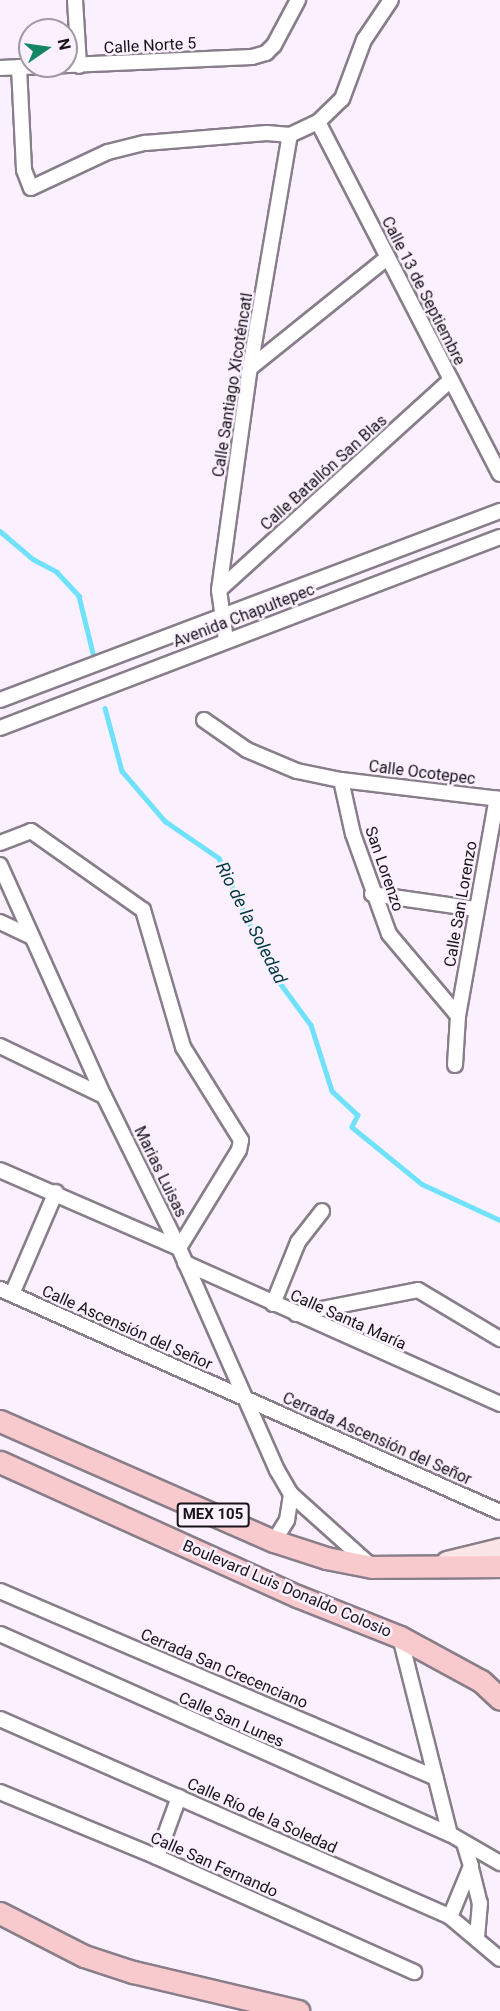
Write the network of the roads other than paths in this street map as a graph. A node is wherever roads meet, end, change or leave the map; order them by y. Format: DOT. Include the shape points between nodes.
graph roads {
  1 [pos="75,0"];
  2 [pos="298,0"];
  3 [pos="391,0"];
  4 [pos="79,66"];
  5 [pos="18,67"];
  6 [pos="0,68"];
  7 [pos="20,78"];
  8 [pos="318,122"];
  9 [pos="290,135"];
  10 [pos="387,258"];
  11 [pos="250,368"];
  12 [pos="451,380"];
  13 [pos="500,474"];
  14 [pos="500,511"];
  15 [pos="500,537"];
  16 [pos="219,590"];
  17 [pos="222,617"];
  18 [pos="226,640"];
  19 [pos="0,700"];
  20 [pos="204,720"];
  21 [pos="0,728"];
  22 [pos="341,780"];
  23 [pos="498,798"];
  24 [pos="0,843"];
  25 [pos="0,865"];
  26 [pos="372,894"];
  27 [pos="476,909"];
  28 [pos="0,922"];
  29 [pos="32,937"];
  30 [pos="458,1016"];
  31 [pos="0,1046"];
  32 [pos="455,1065"];
  33 [pos="104,1096"];
  34 [pos="0,1170"];
  35 [pos="56,1192"];
  36 [pos="322,1211"];
  37 [pos="179,1248"];
  38 [pos="185,1263"];
  39 [pos="6,1291"];
  40 [pos="273,1304"];
  41 [pos="296,1314"];
  42 [pos="500,1339"];
  43 [pos="241,1397"];
  44 [pos="500,1404"];
  45 [pos="0,1421"];
  46 [pos="0,1462"];
  47 [pos="291,1494"];
  48 [pos="500,1512"];
  49 [pos="274,1541"];
  50 [pos="500,1549"];
  51 [pos="438,1564"];
  52 [pos="500,1566"];
  53 [pos="372,1567"];
  54 [pos="0,1591"];
  55 [pos="0,1634"];
  56 [pos="400,1637"];
  57 [pos="500,1699"];
  58 [pos="0,1719"];
  59 [pos="436,1778"];
  60 [pos="0,1792"];
  61 [pos="179,1797"];
  62 [pos="450,1834"];
  63 [pos="464,1843"];
  64 [pos="157,1857"];
  65 [pos="500,1863"];
  66 [pos="471,1866"];
  67 [pos="0,1913"];
  68 [pos="450,1917"];
  69 [pos="477,1938"];
  70 [pos="500,1959"];
  71 [pos="414,1972"];
  72 [pos="298,2011"];
  1 -- 4 [label="street"];
  2 -- 4 [label="street, Calle Norte 5" via="266,53 252,57"];
  3 -- 8 [label="street" via="364,40 342,99"];
  5 -- 6 [label="street, Calle Norte 5"];
  7 -- 9 [label="street" via="24,170 31,188 108,152 145,143 267,133"];
  8 -- 9 [label="street"];
  8 -- 10 [label="street, Calle 13 de Septiembre"];
  9 -- 11 [label="street, Calle Santiago Xicoténcatl"];
  10 -- 11 [label="street"];
  10 -- 12 [label="street, Calle 13 de Septiembre"];
  11 -- 16 [label="street, Calle Santiago Xicoténcatl"];
  12 -- 13 [label="street, Calle 13 de Septiembre"];
  12 -- 16 [label="street, Calle Batallón San Blas"];
  14 -- 17 [label="street, Avenida Chapultepec"];
  15 -- 18 [label="street, Avenida Chapultepec"];
  16 -- 17 [label="street, Calle Santiago Xicoténcatl"];
  17 -- 18 [label="street, Calle Santiago Xicoténcatl"];
  17 -- 19 [label="street, Avenida Chapultepec"];
  18 -- 21 [label="street, Avenida Chapultepec"];
  20 -- 22 [label="street, Calle Ocotepec" via="247,750 297,771"];
  22 -- 23 [label="street, Calle Ocotepec"];
  22 -- 26 [label="street, San Lorenzo"];
  23 -- 27 [label="street, Calle San Lorenzo"];
  24 -- 37 [label="street" via="31,831 142,910 183,1047 241,1140 239,1150"];
  25 -- 29 [label="street, Marias Luisas"];
  26 -- 27 [label="street"];
  26 -- 30 [label="street, San Lorenzo" via="389,934"];
  27 -- 30 [label="street, Calle San Lorenzo"];
  28 -- 29 [label="street"];
  29 -- 33 [label="street, Marias Luisas"];
  30 -- 32 [label="street, Calle San Lorenzo"];
  31 -- 33 [label="street"];
  33 -- 37 [label="street, Marias Luisas"];
  34 -- 35 [label="street"];
  35 -- 37 [label="street"];
  35 -- 39 [label="street"];
  36 -- 40 [label="street" via="298,1242"];
  37 -- 38 [label="street, Marias Luisas"];
  38 -- 40 [label="street, Calle Santa María"];
  38 -- 43 [label="street, Marias Luisas"];
  39 -- 43 [label="street, Calle Ascensión del Señor"];
  40 -- 41 [label="street, Calle Santa María"];
  41 -- 42 [label="street" via="418,1290"];
  41 -- 44 [label="street, Calle Santa María"];
  43 -- 47 [label="street, Marias Luisas"];
  43 -- 48 [label="street, Cerrada Ascensión del Señor"];
  45 -- 49 [label="main road, MEX 105"];
  46 -- 56 [label="main road, Boulevard Luis Donaldo Colosio / MEX 105" via="297,1596"];
  47 -- 49 [label="street" via="287,1520"];
  47 -- 53 [label="street, Marias Luisas"];
  49 -- 53 [label="main road, MEX 105"];
  50 -- 51 [label="main road, MEX 105"];
  51 -- 52 [label="main road, MEX 105"];
  51 -- 53 [label="main road, MEX 105"];
  54 -- 59 [label="street, Cerrada San Crecenciano"];
  55 -- 62 [label="street, Calle San Lunes"];
  56 -- 57 [label="main road, Boulevard Luis Donaldo Colosio / MEX 105" via="481,1681"];
  56 -- 59 [label="street"];
  58 -- 61 [label="street, Calle Río de la Soledad"];
  59 -- 62 [label="street"];
  60 -- 64 [label="street, Calle San Fernando"];
  61 -- 64 [label="street"];
  61 -- 68 [label="street, Calle Río de la Soledad"];
  62 -- 63 [label="street, Calle San Lunes"];
  63 -- 65 [label="street, Calle San Lunes"];
  63 -- 66 [label="street"];
  64 -- 71 [label="street, Calle San Fernando"];
  66 -- 68 [label="street"];
  66 -- 69 [label="street" via="480,1904"];
  67 -- 72 [label="main road" via="94,1960"];
  68 -- 69 [label="street, Calle Río de la Soledad"];
  69 -- 70 [label="street, Calle Río de la Soledad"];
}
